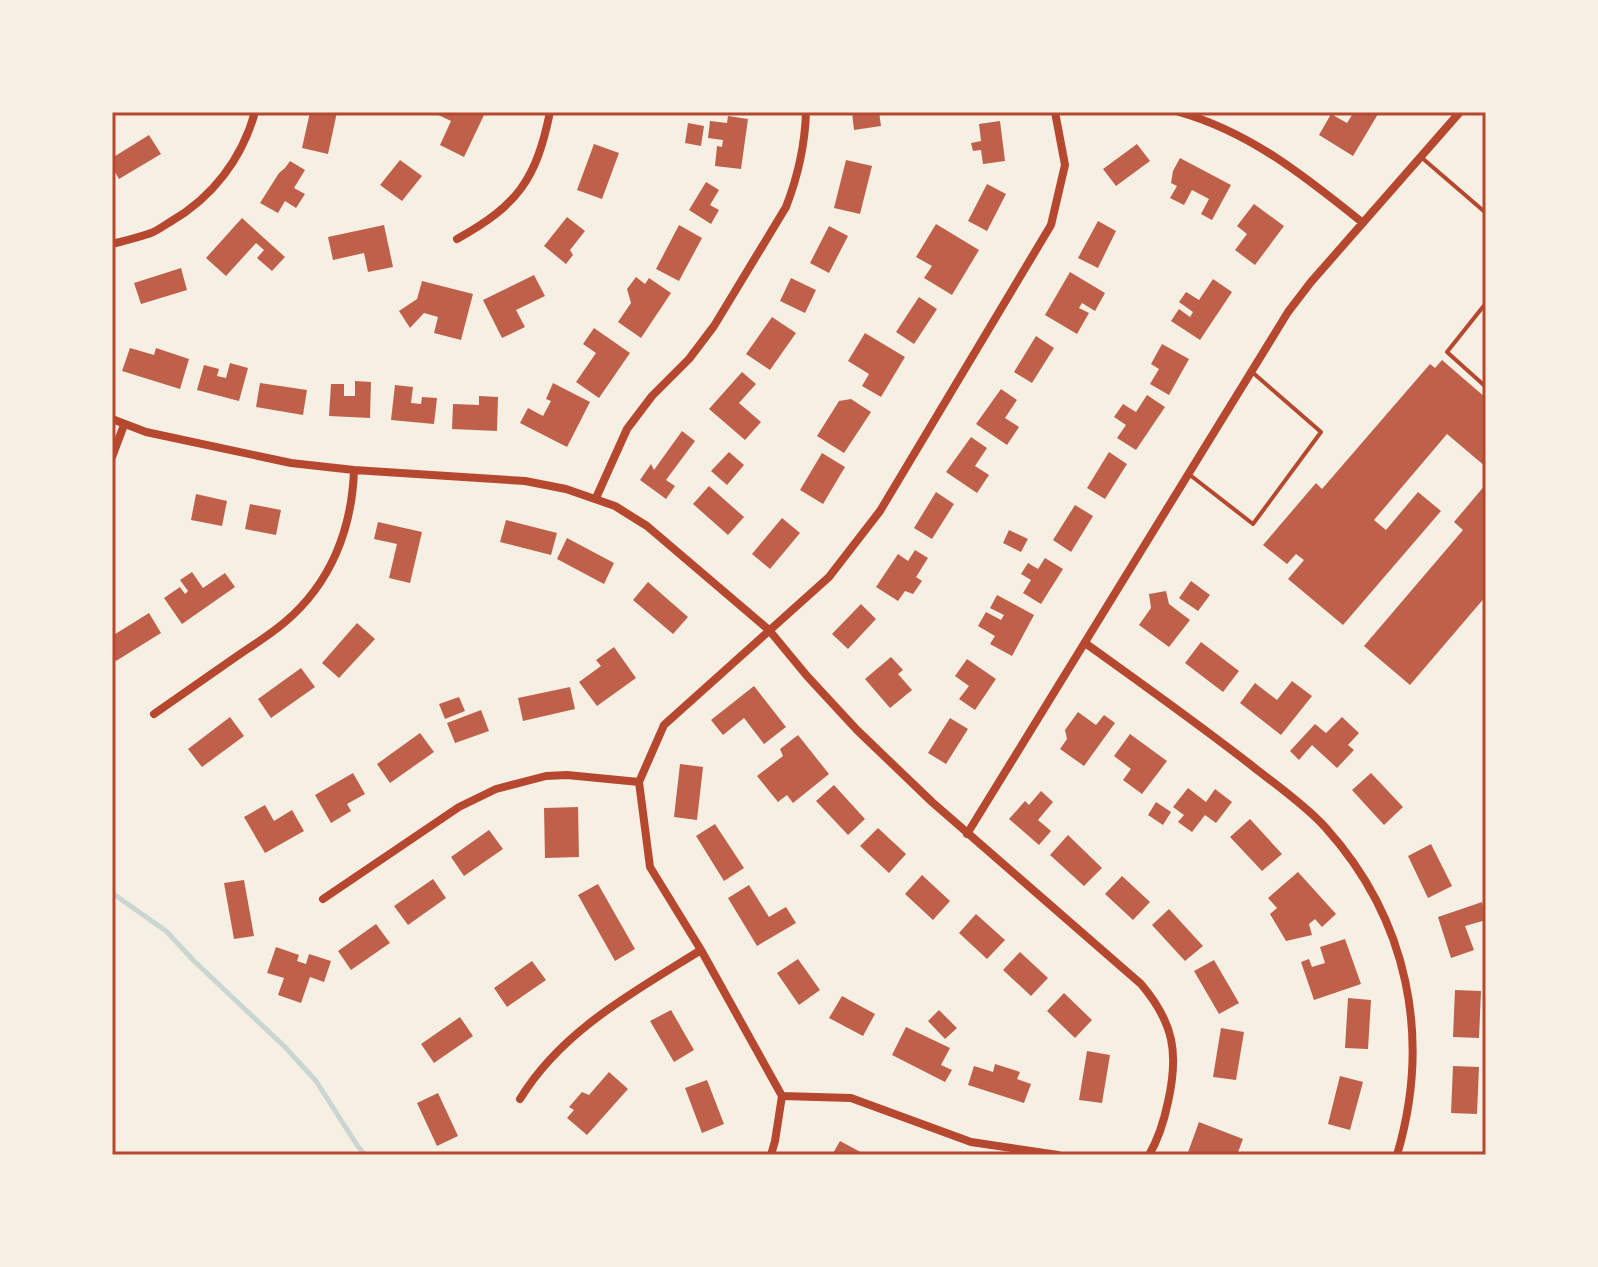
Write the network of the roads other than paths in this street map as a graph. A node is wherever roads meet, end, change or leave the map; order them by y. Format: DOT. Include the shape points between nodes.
graph roads {
  1 [pos="255,112"];
  2 [pos="550,112"];
  3 [pos="806,112"];
  4 [pos="1055,112"];
  5 [pos="1179,112"];
  6 [pos="1460,112"];
  7 [pos="1421,157"];
  8 [pos="1486,213"];
  9 [pos="1363,223"];
  10 [pos="457,239"];
  11 [pos="112,244"];
  12 [pos="1486,303"];
  13 [pos="1251,371"];
  14 [pos="1486,387"];
  15 [pos="112,419"];
  16 [pos="124,425"];
  17 [pos="112,457"];
  18 [pos="354,470"];
  19 [pos="1188,474"];
  20 [pos="596,498"];
  21 [pos="769,630"];
  22 [pos="1085,643"];
  23 [pos="154,714"];
  24 [pos="639,782"];
  25 [pos="967,834"];
  26 [pos="323,899"];
  27 [pos="701,950"];
  28 [pos="782,1096"];
  29 [pos="520,1099"];
  30 [pos="771,1155"];
  31 [pos="1058,1155"];
  32 [pos="1149,1155"];
  33 [pos="1397,1155"];
  1 -- 11 [label="street" via="230,167 203,199 151,233"];
  2 -- 10 [label="street" via="537,160 514,198 488,222"];
  3 -- 20 [label="street" via="802,158 786,207 714,326 627,429"];
  4 -- 21 [label="street" via="1065,165 1051,225 880,511 829,577"];
  5 -- 9 [label="street" via="1241,136 1277,157"];
  6 -- 7 [label="street"];
  7 -- 8 [label="lane"];
  7 -- 9 [label="street"];
  9 -- 13 [label="street" via="1288,312"];
  12 -- 14 [label="lane" via="1447,352"];
  13 -- 19 [label="street"];
  13 -- 19 [label="lane" via="1321,432 1253,524"];
  15 -- 16 [label="street"];
  16 -- 17 [label="street"];
  16 -- 18 [label="street" via="291,463"];
  18 -- 20 [label="street" via="525,481"];
  18 -- 23 [label="street" via="339,550 312,595 283,624"];
  19 -- 22 [label="street"];
  20 -- 21 [label="street" via="647,526"];
  21 -- 24 [label="street" via="664,725"];
  21 -- 25 [label="street" via="857,730"];
  22 -- 25 [label="street"];
  22 -- 33 [label="street" via="1300,804 1367,883 1394,939 1411,1010 1412,1073"];
  24 -- 26 [label="street" via="546,776 496,789 459,807"];
  24 -- 27 [label="street" via="650,867"];
  25 -- 32 [label="street" via="1155,1000 1173,1048 1173,1079 1158,1140"];
  27 -- 28 [label="street"];
  27 -- 29 [label="street" via="589,1022 544,1065"];
  28 -- 30 [label="street"];
  28 -- 31 [label="street" via="851,1098 971,1142"];
}
